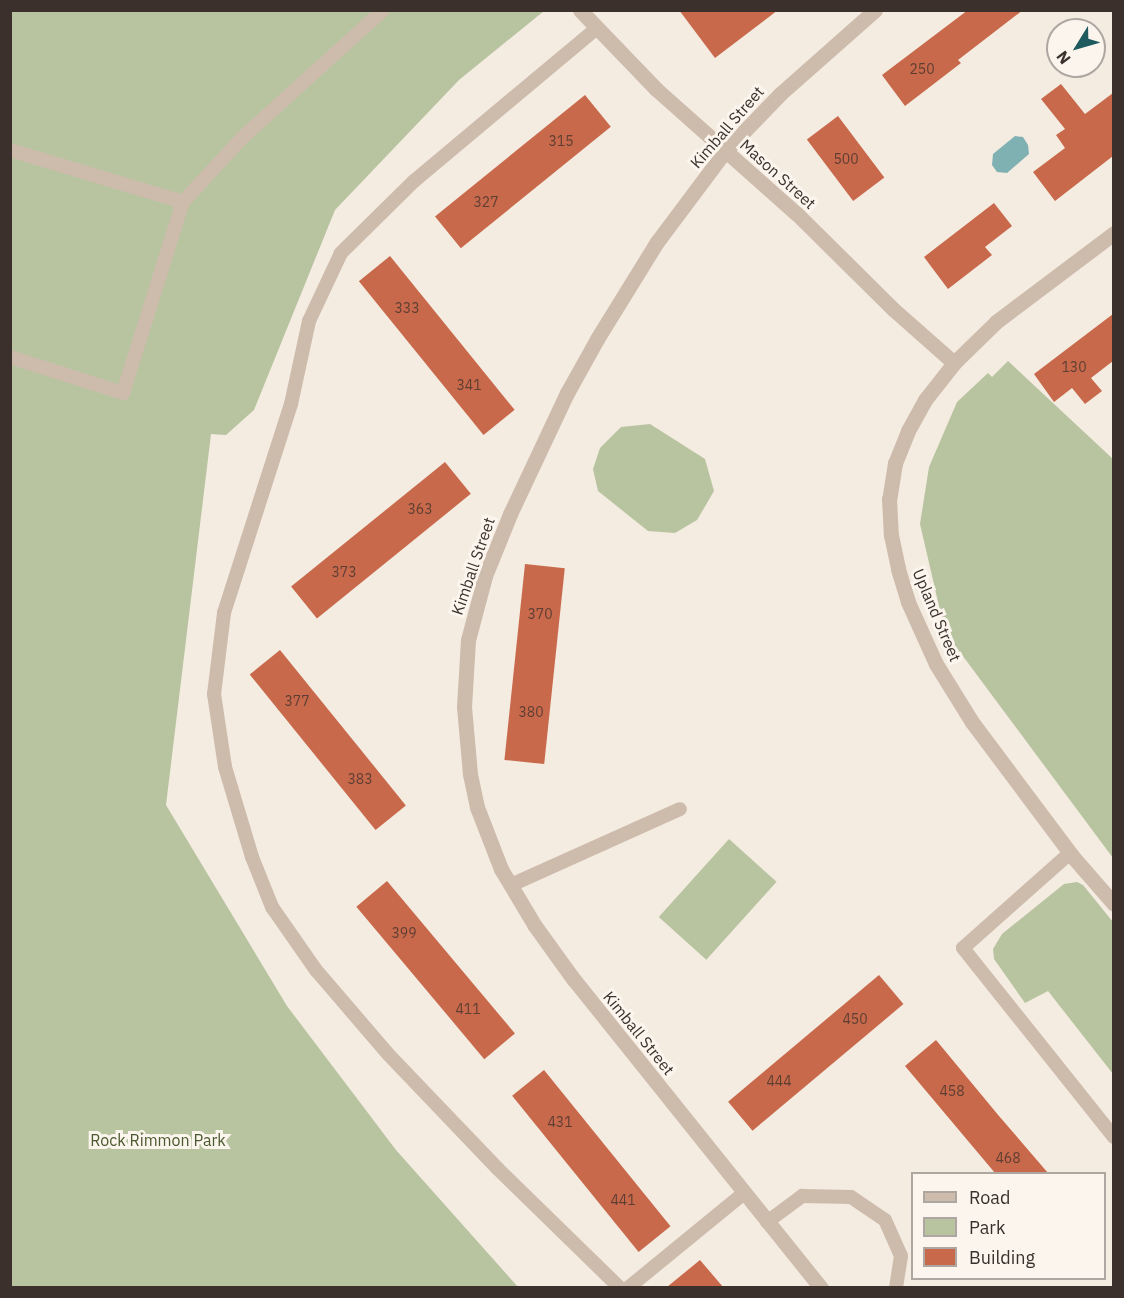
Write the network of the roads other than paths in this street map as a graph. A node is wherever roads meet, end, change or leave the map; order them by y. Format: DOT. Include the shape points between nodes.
graph roads {
  1 [pos="383,10"];
  2 [pos="580,10"];
  3 [pos="875,10"];
  4 [pos="597,28"];
  5 [pos="10,150"];
  6 [pos="725,151"];
  7 [pos="183,202"];
  8 [pos="1113,233"];
  9 [pos="10,357"];
  10 [pos="954,363"];
  11 [pos="680,809"];
  12 [pos="1071,853"];
  13 [pos="511,885"];
  14 [pos="1113,904"];
  15 [pos="1113,1137"];
  16 [pos="744,1193"];
  17 [pos="767,1222"];
  18 [pos="620,1287"];
  19 [pos="628,1287"];
  20 [pos="821,1287"];
  21 [pos="896,1287"];
  1 -- 7 [label="lane" via="242,138"];
  2 -- 4 [label="street, Mason Street"];
  3 -- 6 [label="street, Kimball Street" via="780,94"];
  4 -- 6 [label="street, Mason Street"];
  4 -- 18 [label="lane" via="414,181 341,253 309,321 291,404 224,613 214,694 225,767 252,857 278,916 316,970 387,1054"];
  5 -- 7 [label="lane"];
  6 -- 10 [label="street, Mason Street"];
  6 -- 13 [label="street, Kimball Street" via="657,242 567,393 510,514 475,608 468,640 464,707 469,763 477,807"];
  7 -- 9 [label="lane" via="123,393"];
  8 -- 10 [label="street, Upland Street" via="996,322"];
  10 -- 12 [label="street, Upland Street" via="925,400 895,463 889,499 898,569 936,664 972,722"];
  11 -- 13 [label="lane"];
  12 -- 14 [label="street, Upland Street"];
  12 -- 15 [label="lane" via="963,948"];
  13 -- 16 [label="street, Kimball Street" via="574,980"];
  16 -- 17 [label="street, Kimball Street"];
  16 -- 19 [label="lane"];
  17 -- 20 [label="street, Kimball Street"];
  17 -- 21 [label="lane" via="802,1196 851,1197 885,1220 901,1256"];
}
